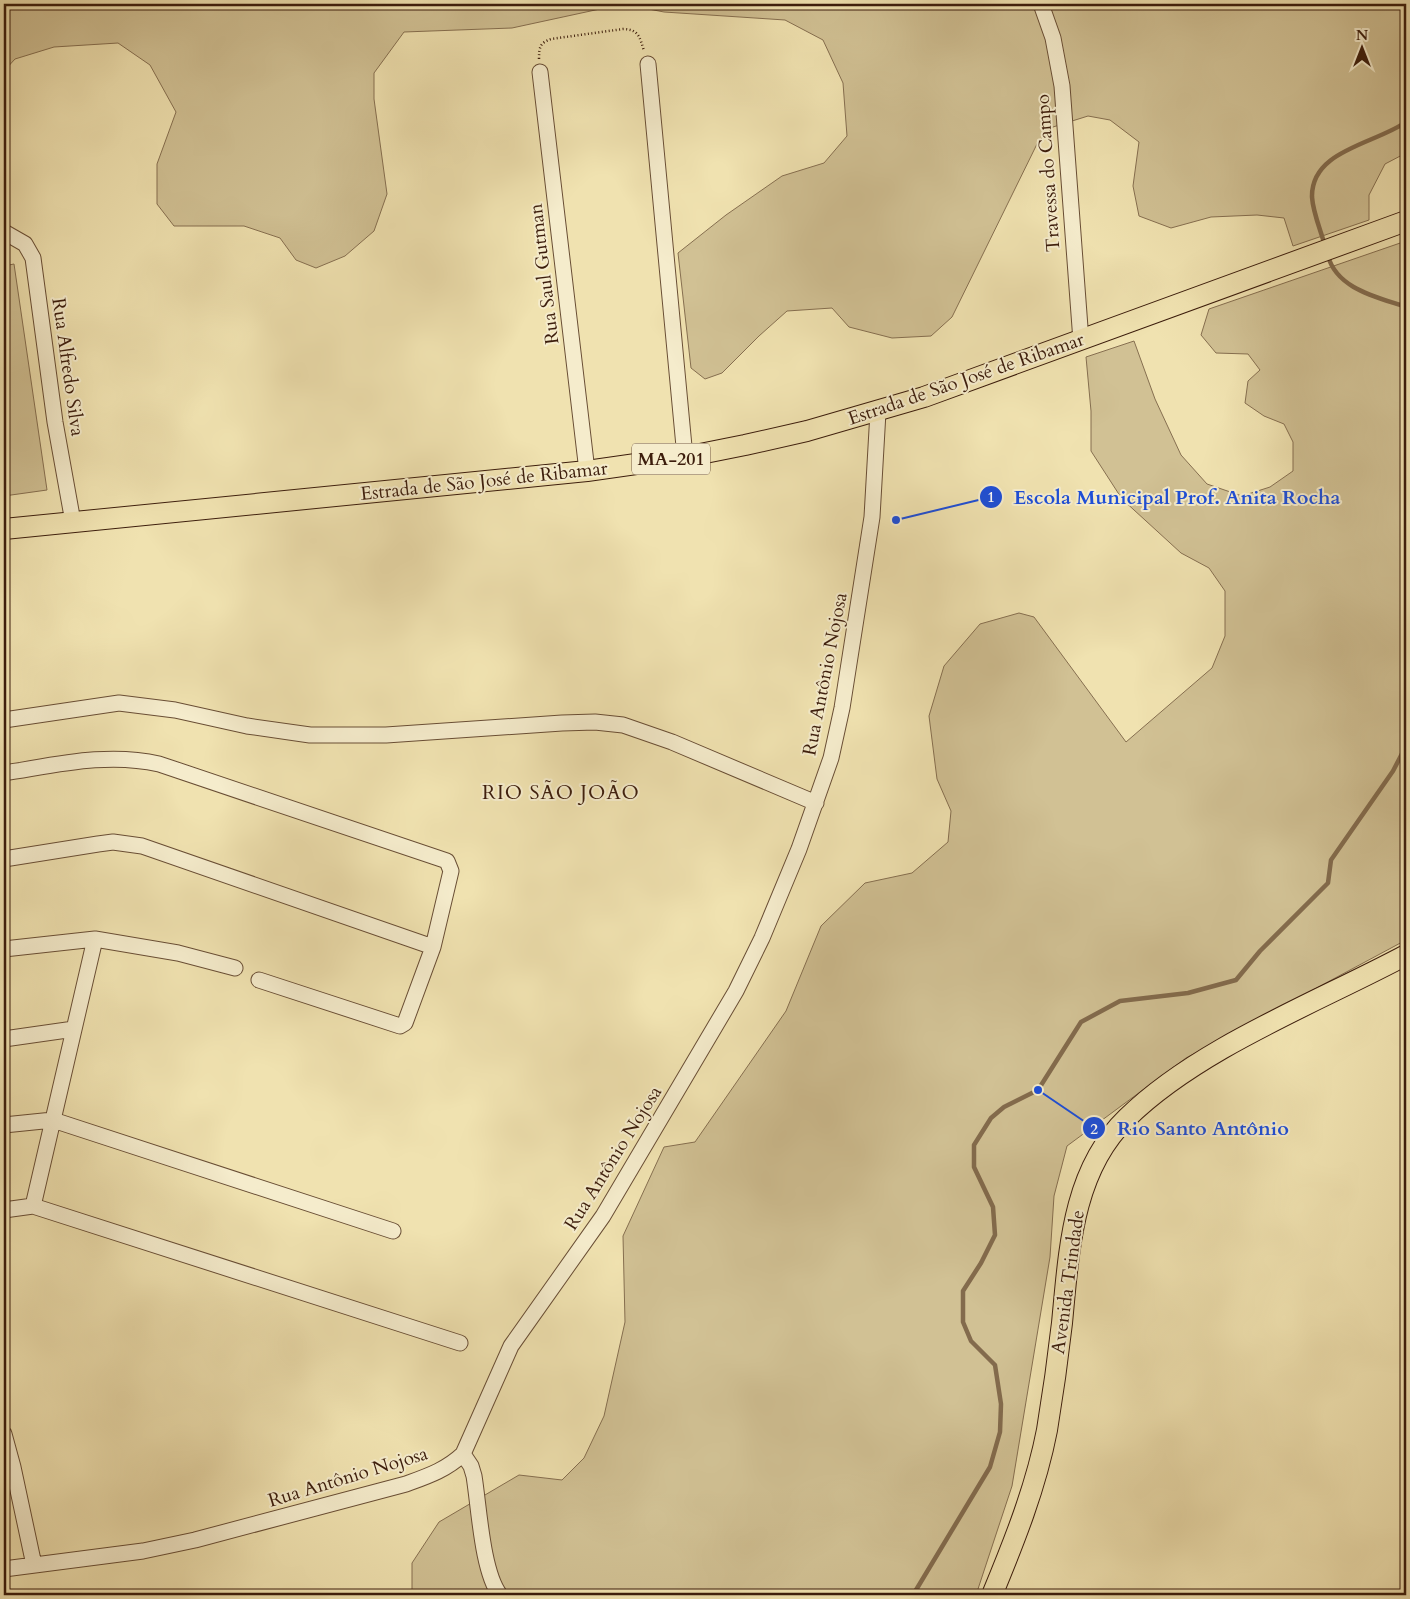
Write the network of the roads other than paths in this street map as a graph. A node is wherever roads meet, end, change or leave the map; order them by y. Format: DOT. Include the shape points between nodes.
graph roads {
  1 [pos="1041,4"];
  2 [pos="648,64"];
  3 [pos="540,72"];
  4 [pos="1406,221"];
  5 [pos="4,232"];
  6 [pos="1081,341"];
  7 [pos="878,412"];
  8 [pos="686,457"];
  9 [pos="587,471"];
  10 [pos="73,522"];
  11 [pos="4,528"];
  12 [pos="4,720"];
  13 [pos="4,772"];
  14 [pos="816,803"];
  15 [pos="4,859"];
  16 [pos="95,939"];
  17 [pos="433,947"];
  18 [pos="4,949"];
  19 [pos="1406,954"];
  20 [pos="235,968"];
  21 [pos="259,980"];
  22 [pos="74,1029"];
  23 [pos="4,1040"];
  24 [pos="53,1120"];
  25 [pos="4,1125"];
  26 [pos="33,1206"];
  27 [pos="4,1210"];
  28 [pos="393,1231"];
  29 [pos="460,1343"];
  30 [pos="4,1434"];
  31 [pos="463,1454"];
  32 [pos="34,1565"];
  33 [pos="4,1569"];
  34 [pos="500,1595"];
  35 [pos="992,1595"];
  1 -- 6 [label="street, Travessa do Campo" via="1053,38 1062,86"];
  2 -- 8 [label="street"];
  3 -- 9 [label="street, Rua Saul Gutman"];
  4 -- 6 [label="main road, Estrada de São José de Ribamar / MA-201"];
  5 -- 10 [label="street, Rua Alfredo Silva" via="25,244 33,258 54,422"];
  6 -- 7 [label="main road, Estrada de São José de Ribamar / MA-201"];
  7 -- 8 [label="main road, Estrada de São José de Ribamar / MA-201"];
  7 -- 14 [label="street, Rua Antônio Nojosa" via="872,516 853,647 842,708"];
  8 -- 9 [label="main road, Estrada de São José de Ribamar / MA-201"];
  9 -- 10 [label="main road, Estrada de São José de Ribamar / MA-201"];
  10 -- 11 [label="main road, Estrada de São José de Ribamar / MA-201"];
  12 -- 14 [label="street" via="119,703 175,710 310,736 386,735 562,723 623,725"];
  13 -- 17 [label="street" via="107,757 137,759 447,860 451,871"];
  14 -- 31 [label="street, Rua Antônio Nojosa" via="762,938 736,991 603,1216 512,1346"];
  15 -- 17 [label="street" via="113,842 135,845"];
  16 -- 18 [label="street"];
  16 -- 20 [label="street" via="178,953"];
  16 -- 22 [label="street"];
  17 -- 21 [label="street" via="405,1023 400,1026"];
  19 -- 35 [label="main road, Avenida Trindade" via="1211,1056 1140,1105 1103,1147 1087,1178 1072,1237 1059,1354 1033,1485"];
  22 -- 23 [label="street"];
  22 -- 24 [label="street"];
  24 -- 25 [label="street"];
  24 -- 26 [label="street"];
  24 -- 28 [label="street"];
  26 -- 27 [label="street"];
  26 -- 29 [label="street"];
  30 -- 32 [label="street"];
  31 -- 32 [label="street, Rua Antônio Nojosa" via="452,1464 413,1482 259,1524 143,1551"];
  31 -- 34 [label="street" via="474,1476 484,1544 492,1578"];
  32 -- 33 [label="street, Rua Antônio Nojosa"];
}
